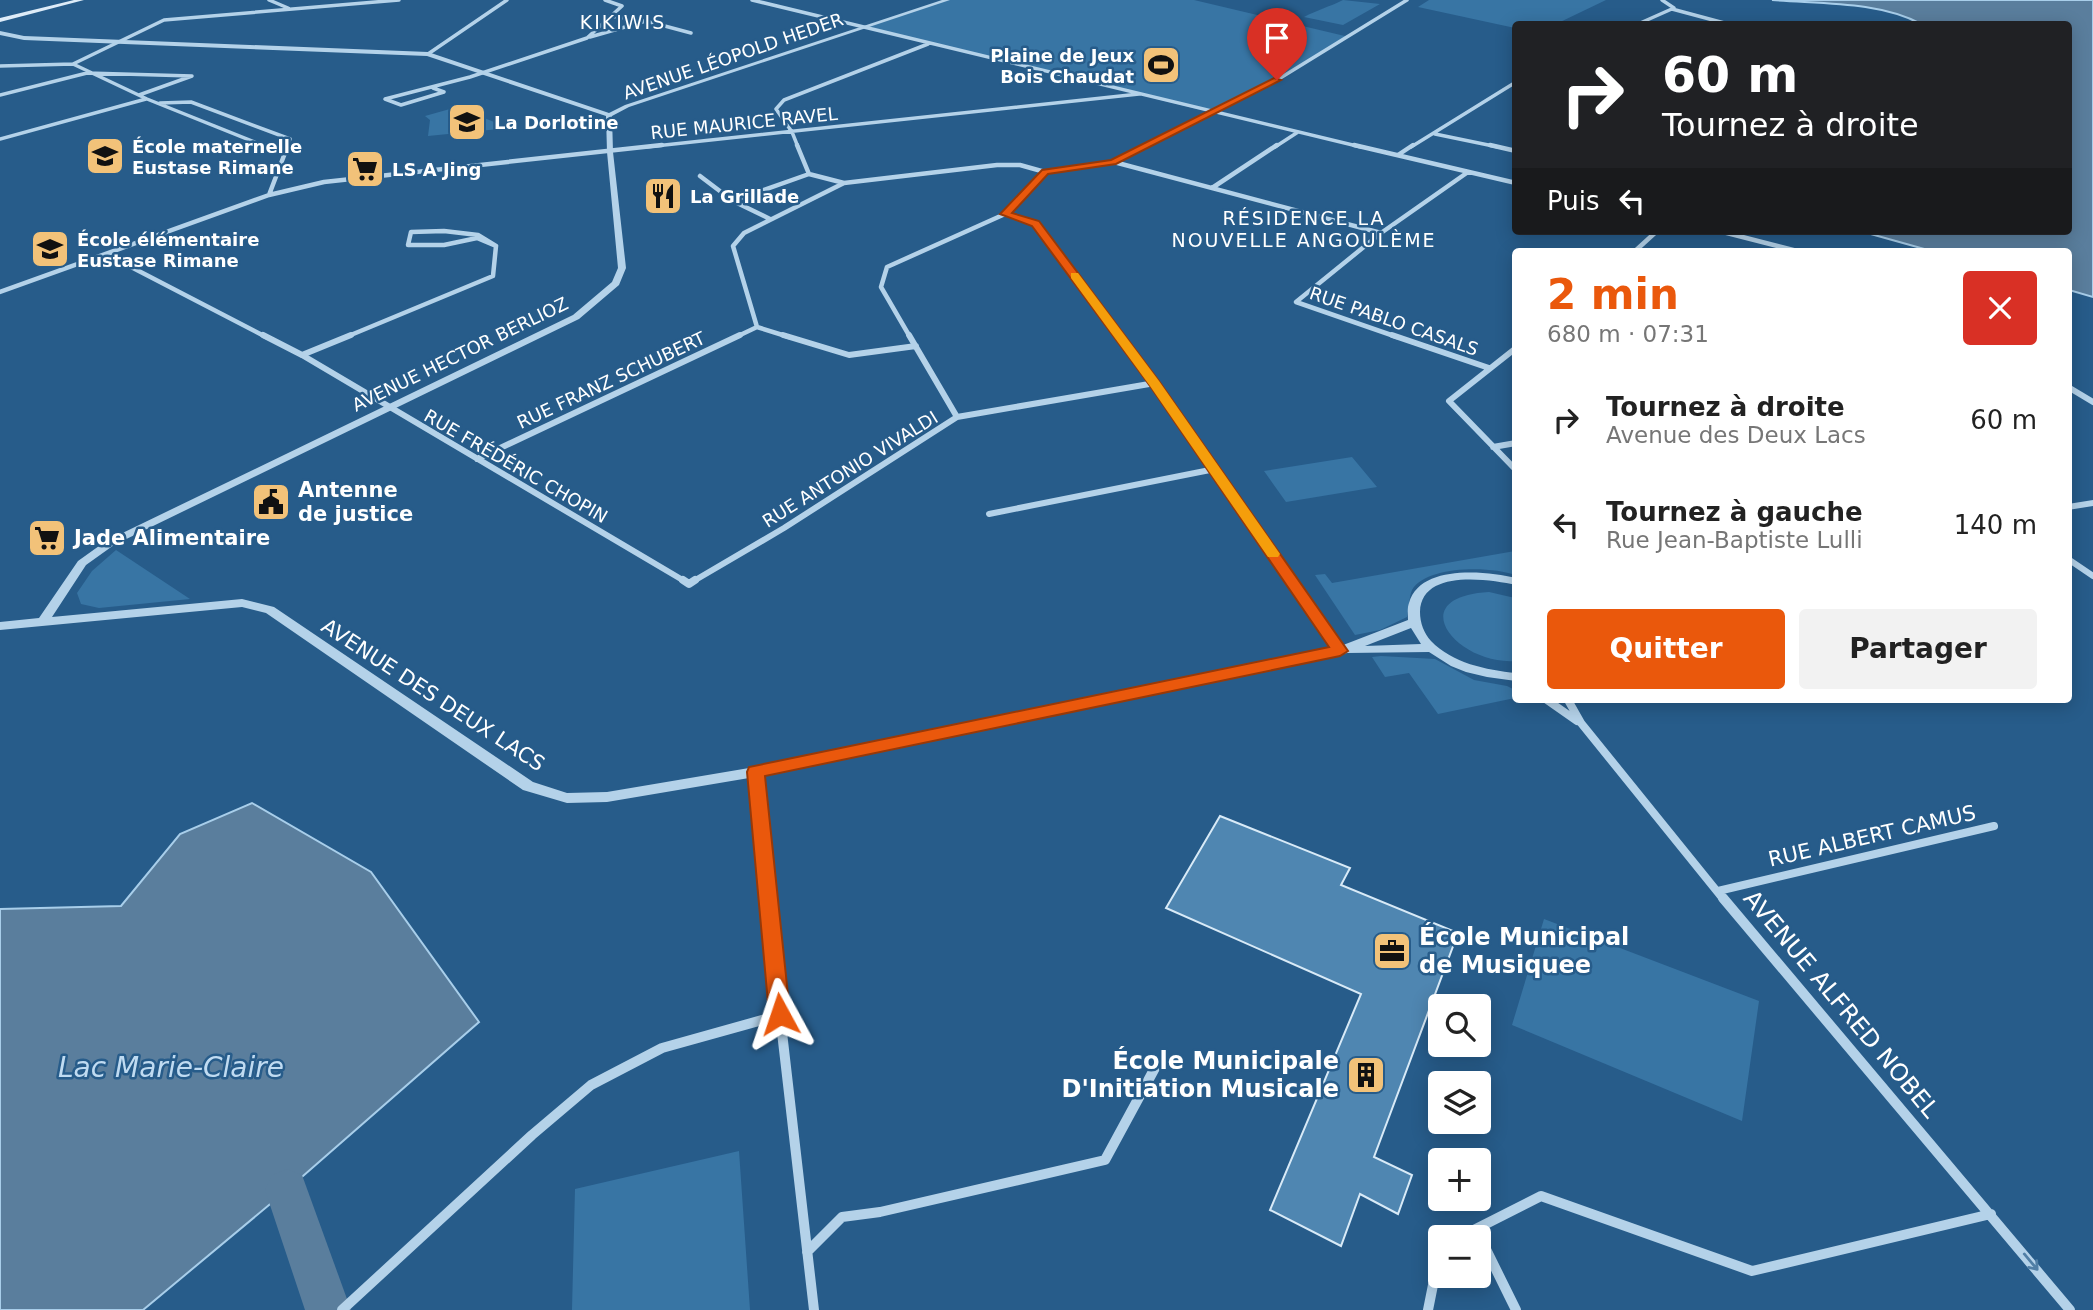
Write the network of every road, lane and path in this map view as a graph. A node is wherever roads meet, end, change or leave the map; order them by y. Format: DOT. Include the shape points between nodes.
graph roads {
  1 [pos="81,0"];
  2 [pos="269,0"];
  3 [pos="399,0"];
  4 [pos="507,0"];
  5 [pos="604,0"];
  6 [pos="752,0"];
  7 [pos="947,0"];
  8 [pos="1407,0"];
  9 [pos="1662,0"];
  10 [pos="289,9"];
  11 [pos="1672,9"];
  12 [pos="610,16"];
  13 [pos="0,20"];
  14 [pos="646,21"];
  15 [pos="1645,21"];
  16 [pos="1717,21"];
  17 [pos="866,26"];
  18 [pos="0,33"];
  19 [pos="691,33"];
  20 [pos="587,38"];
  21 [pos="115,42"];
  22 [pos="929,43"];
  23 [pos="428,54"];
  24 [pos="73,64"];
  25 [pos="0,66"];
  26 [pos="87,73"];
  27 [pos="483,73"];
  28 [pos="1512,85"];
  29 [pos="433,88"];
  30 [pos="1139,94"];
  31 [pos="0,95"];
  32 [pos="139,95"];
  33 [pos="147,99"];
  34 [pos="157,103"];
  35 [pos="1213,113"];
  36 [pos="609,114"];
  37 [pos="792,132"];
  38 [pos="1298,132"];
  39 [pos="1434,134"];
  40 [pos="0,139"];
  41 [pos="1512,150"];
  42 [pos="610,152"];
  43 [pos="284,154"];
  44 [pos="1398,155"];
  45 [pos="1113,162"];
  46 [pos="1045,172"];
  47 [pos="1468,172"];
  48 [pos="809,174"];
  49 [pos="700,176"];
  50 [pos="1512,182"];
  51 [pos="844,184"];
  52 [pos="1212,188"];
  53 [pos="269,195"];
  54 [pos="733,201"];
  55 [pos="1005,214"];
  56 [pos="770,219"];
  57 [pos="1381,233"];
  58 [pos="1653,235"];
  59 [pos="1735,235"];
  60 [pos="496,246"];
  61 [pos="1638,248"];
  62 [pos="1785,248"];
  63 [pos="106,254"];
  64 [pos="0,292"];
  65 [pos="757,327"];
  66 [pos="916,346"];
  67 [pos="1512,351"];
  68 [pos="302,355"];
  69 [pos="1489,368"];
  70 [pos="1155,383"];
  71 [pos="2072,389"];
  72 [pos="2093,402"];
  73 [pos="387,408"];
  74 [pos="957,418"];
  75 [pos="1512,444"];
  76 [pos="1493,447"];
  77 [pos="477,459"];
  78 [pos="1512,466"];
  79 [pos="1215,469"];
  80 [pos="2093,503"];
  81 [pos="2072,506"];
  82 [pos="989,514"];
  83 [pos="2072,562"];
  84 [pos="2093,576"];
  85 [pos="1512,581"];
  86 [pos="689,584"];
  87 [pos="43,621"];
  88 [pos="1415,622"];
  89 [pos="0,626"];
  90 [pos="1432,648"];
  91 [pos="1340,651"];
  92 [pos="1512,678"];
  93 [pos="1551,703"];
  94 [pos="1570,703"];
  95 [pos="1581,723"];
  96 [pos="755,772"];
  97 [pos="1994,825"];
  98 [pos="1718,891"];
  99 [pos="780,1014"];
  100 [pos="1156,1066"];
  101 [pos="1991,1214"];
  102 [pos="1484,1225"];
  103 [pos="807,1252"];
  104 [pos="1491,1259"];
  105 [pos="1432,1288"];
  106 [pos="342,1310"];
  107 [pos="814,1310"];
  108 [pos="1428,1310"];
  109 [pos="1516,1310"];
  110 [pos="2070,1310"];
  1 -- 13 [label="main road"];
  2 -- 10 [label="street"];
  3 -- 10 [label="street"];
  4 -- 23 [label="street"];
  5 -- 12 [label="street" via="622,6"];
  6 -- 17 [label="street"];
  7 -- 17 [label="street, AVENUE LÉOPOLD HEDER"];
  8 -- 35 [label="street" via="1287,74"];
  9 -- 11 [label="street"];
  10 -- 21 [label="street" via="167,19"];
  11 -- 15 [label="street"];
  11 -- 16 [label="street"];
  12 -- 14 [label="street"];
  12 -- 20 [label="street"];
  14 -- 19 [label="street"];
  14 -- 20 [label="street"];
  17 -- 22 [label="street"];
  17 -- 36 [label="street, AVENUE LÉOPOLD HEDER"];
  18 -- 21 [label="street"];
  20 -- 27 [label="street"];
  21 -- 23 [label="street"];
  21 -- 24 [label="street"];
  22 -- 30 [label="street"];
  22 -- 37 [label="street" via="784,100 776,109"];
  23 -- 27 [label="street"];
  24 -- 25 [label="street"];
  24 -- 26 [label="street"];
  26 -- 31 [label="street"];
  26 -- 32 [label="street"];
  26 -- 32 [label="street" via="192,76"];
  27 -- 29 [label="street"];
  27 -- 36 [label="street"];
  28 -- 39 [label="street"];
  29 -- 29 [label="street" via="444,92 401,105 385,99 425,86"];
  30 -- 35 [label="street"];
  30 -- 37 [label="street, RUE MAURICE RAVEL"];
  32 -- 33 [label="street"];
  33 -- 34 [label="street"];
  33 -- 40 [label="street"];
  34 -- 43 [label="street"];
  34 -- 43 [label="street" via="191,102 290,139"];
  35 -- 38 [label="street"];
  35 -- 45 [label="street"];
  36 -- 42 [label="street, AVENUE HECTOR BERLIOZ"];
  37 -- 42 [label="street, RUE MAURICE RAVEL"];
  37 -- 48 [label="street"];
  38 -- 44 [label="street"];
  38 -- 52 [label="street"];
  39 -- 41 [label="street"];
  39 -- 44 [label="street"];
  42 -- 53 [label="street, RUE MAURICE RAVEL" via="324,181"];
  42 -- 73 [label="street, AVENUE HECTOR BERLIOZ" via="622,268 616,283 576,317"];
  43 -- 53 [label="street"];
  44 -- 47 [label="street"];
  45 -- 46 [label="street"];
  45 -- 52 [label="street"];
  46 -- 51 [label="street" via="1020,165 997,166"];
  46 -- 55 [label="street, RUE ANTONIO VIVALDI"];
  47 -- 50 [label="street"];
  47 -- 57 [label="street, RUE PABLO CASALS"];
  48 -- 51 [label="street"];
  48 -- 54 [label="street"];
  49 -- 54 [label="street"];
  51 -- 56 [label="street"];
  52 -- 57 [label="street"];
  53 -- 63 [label="street, RUE MAURICE RAVEL"];
  54 -- 56 [label="street"];
  55 -- 66 [label="street, RUE ANTONIO VIVALDI" via="887,267 881,287"];
  55 -- 70 [label="street" via="1036,223"];
  56 -- 65 [label="street" via="744,233 733,246"];
  57 -- 69 [label="street, RUE PABLO CASALS" via="1296,302"];
  58 -- 61 [label="street"];
  59 -- 62 [label="street"];
  60 -- 60 [label="street" via="486,236 456,232 411,232 408,245 444,246 477,238"];
  60 -- 68 [label="street" via="493,276"];
  63 -- 64 [label="street, RUE MAURICE RAVEL"];
  63 -- 68 [label="street, RUE FRÉDÉRIC CHOPIN"];
  65 -- 66 [label="street" via="849,355"];
  65 -- 77 [label="street, RUE FRANZ SCHUBERT"];
  66 -- 74 [label="street, RUE ANTONIO VIVALDI"];
  67 -- 69 [label="street"];
  68 -- 73 [label="street, RUE FRÉDÉRIC CHOPIN"];
  69 -- 76 [label="street" via="1449,401"];
  70 -- 74 [label="street"];
  70 -- 79 [label="street"];
  71 -- 72 [label="street"];
  73 -- 77 [label="street, RUE FRÉDÉRIC CHOPIN"];
  73 -- 87 [label="street, AVENUE HECTOR BERLIOZ" via="110,543 82,563"];
  74 -- 86 [label="street, RUE ANTONIO VIVALDI"];
  75 -- 76 [label="street"];
  76 -- 78 [label="street"];
  77 -- 86 [label="street, RUE FRÉDÉRIC CHOPIN"];
  79 -- 82 [label="street"];
  79 -- 91 [label="street"];
  80 -- 81 [label="street"];
  83 -- 84 [label="street"];
  85 -- 88 [label="street" via="1477,575 1434,583 1421,593 1414,607"];
  87 -- 89 [label="street, AVENUE DES DEUX LACS"];
  87 -- 96 [label="street, AVENUE DES DEUX LACS" via="242,603 270,611 528,786 567,798 607,797"];
  88 -- 90 [label="street"];
  88 -- 91 [label="street, AVENUE DES DEUX LACS"];
  90 -- 91 [label="street, AVENUE DES DEUX LACS"];
  90 -- 92 [label="street" via="1469,669"];
  91 -- 96 [label="street, AVENUE DES DEUX LACS"];
  93 -- 95 [label="street, AVENUE ALFRED NOBEL"];
  94 -- 95 [label="street, AVENUE ALFRED NOBEL"];
  95 -- 98 [label="street, AVENUE ALFRED NOBEL"];
  96 -- 99 [label="street"];
  97 -- 98 [label="street, RUE ALBERT CAMUS"];
  98 -- 101 [label="street, AVENUE ALFRED NOBEL"];
  99 -- 103 [label="street"];
  99 -- 106 [label="street" via="662,1048 591,1084"];
  100 -- 103 [label="street" via="1105,1160 842,1217"];
  101 -- 102 [label="street" via="1752,1271 1541,1196"];
  101 -- 110 [label="street, AVENUE ALFRED NOBEL, one-way"];
  103 -- 107 [label="street"];
  104 -- 109 [label="street"];
  105 -- 108 [label="street"];
}
